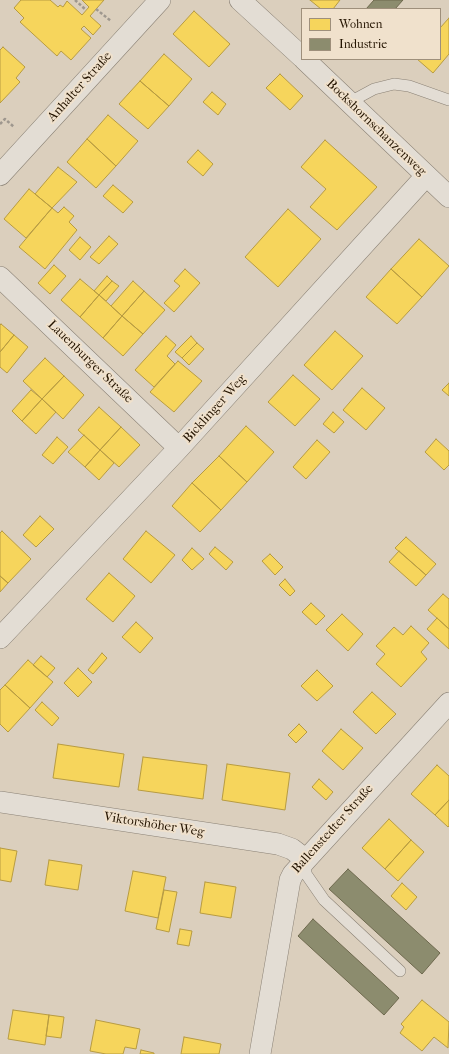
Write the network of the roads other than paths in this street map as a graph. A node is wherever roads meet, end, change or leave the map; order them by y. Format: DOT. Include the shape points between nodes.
graph roads {
  1 [pos="160,0"];
  2 [pos="240,0"];
  3 [pos="301,56"];
  4 [pos="305,60"];
  5 [pos="449,100"];
  6 [pos="350,102"];
  7 [pos="0,175"];
  8 [pos="426,176"];
  9 [pos="449,197"];
  10 [pos="0,277"];
  11 [pos="179,448"];
  12 [pos="0,638"];
  13 [pos="449,703"];
  14 [pos="0,802"];
  15 [pos="305,859"];
  16 [pos="400,970"];
  17 [pos="260,1054"];
  1 -- 7 [label="street, Anhalter Straße"];
  2 -- 3 [label="street, Bockshornschanzenweg"];
  4 -- 6 [label="street, Bockshornschanzenweg"];
  5 -- 6 [label="lane" via="409,86 394,84 374,89"];
  6 -- 8 [label="street, Bockshornschanzenweg"];
  8 -- 9 [label="street, Bockshornschanzenweg"];
  8 -- 11 [label="street, Bicklinger Weg"];
  10 -- 11 [label="street, Lauenburger Straße"];
  11 -- 12 [label="street, Bicklinger Weg"];
  13 -- 15 [label="street, Ballenstedter Straße"];
  14 -- 15 [label="street, Viktorshöher Weg" via="278,844 292,849"];
  15 -- 16 [label="lane" via="306,874 324,900"];
  15 -- 17 [label="street, Ballenstedter Straße" via="290,880"];
}
